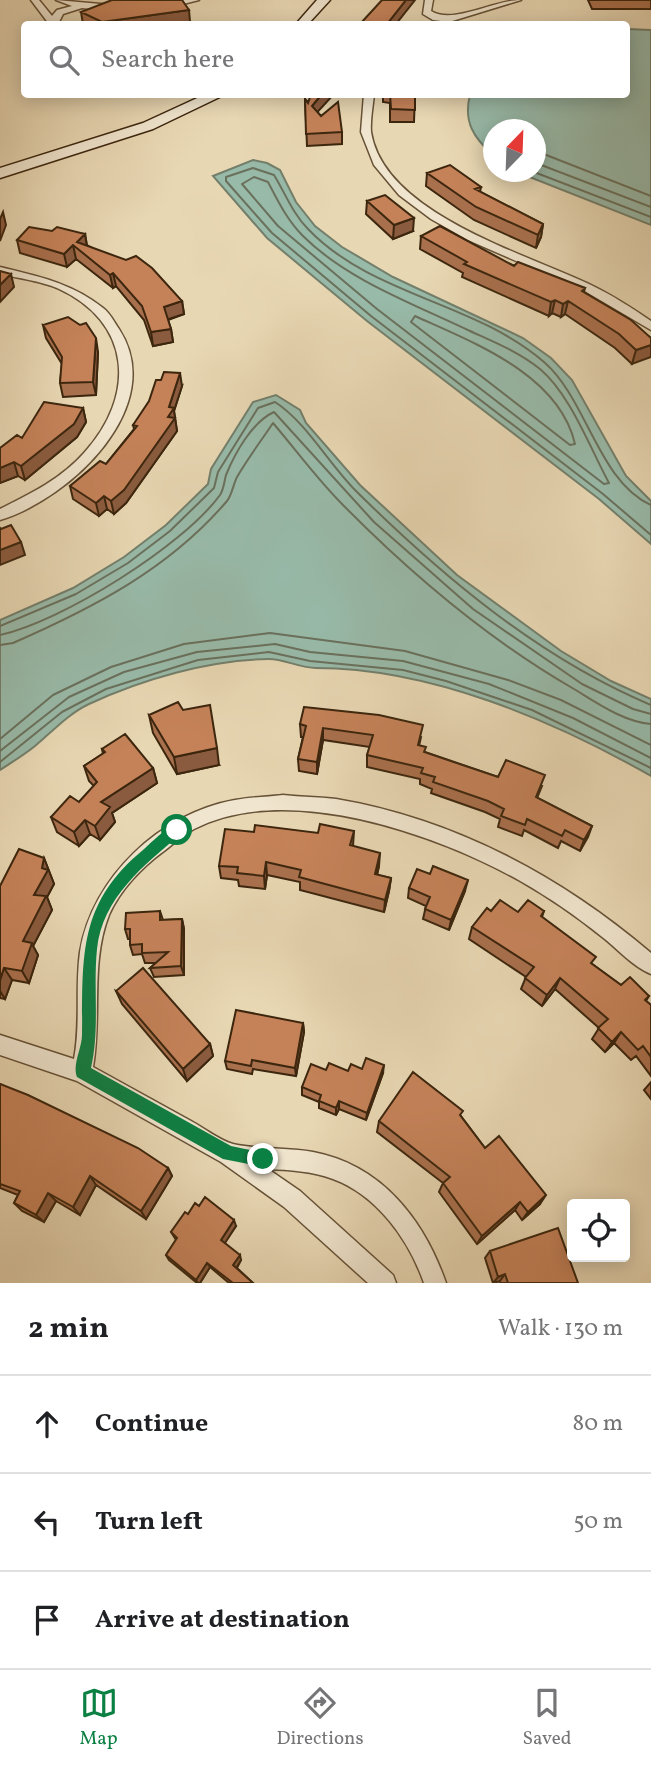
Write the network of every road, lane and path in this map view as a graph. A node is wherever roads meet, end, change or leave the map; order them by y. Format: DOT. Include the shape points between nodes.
graph roads {
  1 [pos="35,0"];
  2 [pos="60,0"];
  3 [pos="195,0"];
  4 [pos="324,0"];
  5 [pos="340,0"];
  6 [pos="429,0"];
  7 [pos="517,0"];
  8 [pos="82,6"];
  9 [pos="151,8"];
  10 [pos="127,9"];
  11 [pos="426,12"];
  12 [pos="457,18"];
  13 [pos="51,21"];
  14 [pos="55,21"];
  15 [pos="305,21"];
  16 [pos="322,21"];
  17 [pos="421,21"];
  18 [pos="449,21"];
  19 [pos="185,98"];
  20 [pos="210,98"];
  21 [pos="369,98"];
  22 [pos="0,163"];
  23 [pos="0,173"];
  24 [pos="0,270"];
  25 [pos="651,326"];
  26 [pos="0,515"];
  27 [pos="651,965"];
  28 [pos="0,1045"];
  29 [pos="82,1072"];
  30 [pos="229,1154"];
  31 [pos="385,1283"];
  32 [pos="435,1283"];
  1 -- 13 [label="street"];
  2 -- 8 [label="street"];
  3 -- 9 [label="street"];
  4 -- 15 [label="street"];
  5 -- 16 [label="street"];
  6 -- 11 [label="street"];
  7 -- 12 [label="street"];
  8 -- 10 [label="street"];
  8 -- 14 [label="street" via="60,12"];
  11 -- 12 [label="street" via="436,18"];
  11 -- 17 [label="street"];
  12 -- 18 [label="street"];
  19 -- 22 [label="street" via="85,138"];
  20 -- 23 [label="street" via="148,126"];
  21 -- 25 [label="street" via="365,127 375,158 426,211 493,248 605,296"];
  24 -- 26 [label="street" via="59,284 91,303 119,335 129,370 121,410 102,441 45,491"];
  27 -- 29 [label="street" via="567,900 478,852 340,809 281,801 253,803 199,818 177,830 155,845 115,888 90,947 89,1044"];
  28 -- 29 [label="street"];
  29 -- 30 [label="street"];
  30 -- 31 [label="street" via="292,1199"];
  30 -- 32 [label="street" via="316,1163 347,1174 377,1193 396,1213 416,1240"];
}
